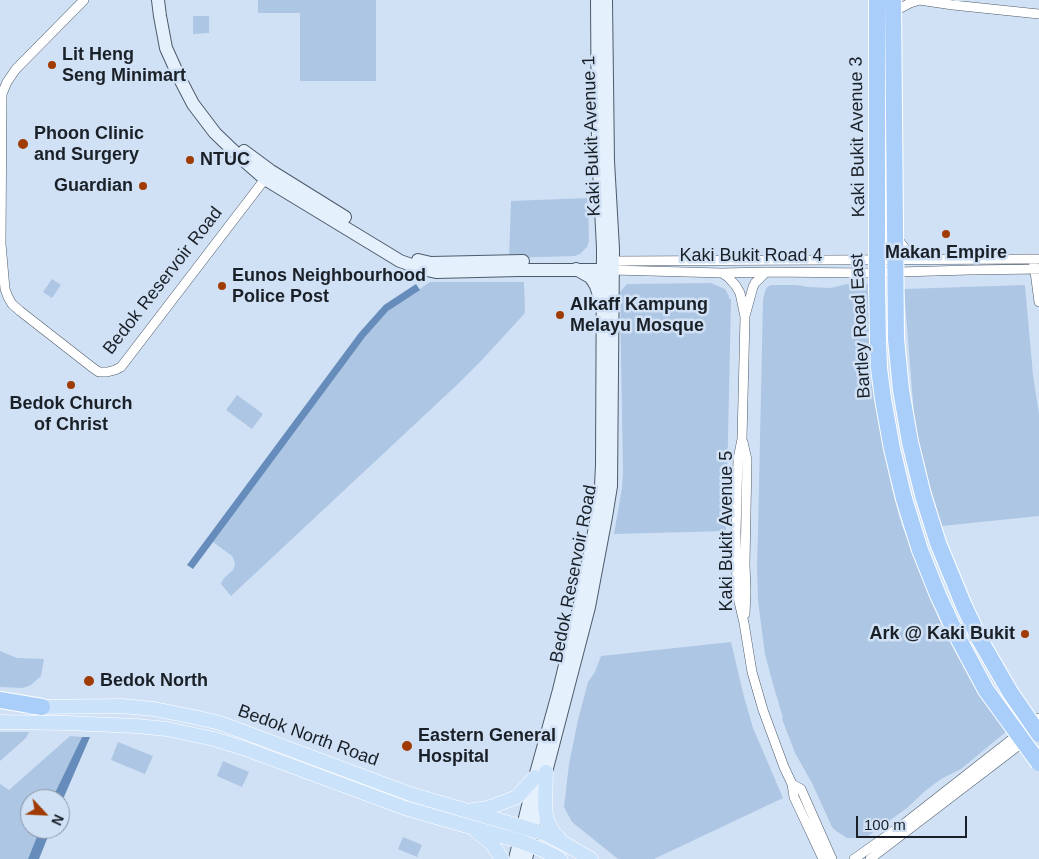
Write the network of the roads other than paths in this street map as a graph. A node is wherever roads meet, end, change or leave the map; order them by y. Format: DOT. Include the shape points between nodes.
graph roads {
  1 [pos="84,0"];
  2 [pos="158,0"];
  3 [pos="165,0"];
  4 [pos="597,0"];
  5 [pos="606,0"];
  6 [pos="875,0"];
  7 [pos="920,0"];
  8 [pos="891,5"];
  9 [pos="1039,14"];
  10 [pos="268,175"];
  11 [pos="895,234"];
  12 [pos="896,259"];
  13 [pos="1036,259"];
  14 [pos="876,260"];
  15 [pos="926,260"];
  16 [pos="608,265"];
  17 [pos="575,269"];
  18 [pos="1037,269"];
  19 [pos="766,272"];
  20 [pos="896,272"];
  21 [pos="722,273"];
  22 [pos="876,273"];
  23 [pos="1039,302"];
  24 [pos="603,308"];
  25 [pos="745,317"];
  26 [pos="0,700"];
  27 [pos="0,707"];
  28 [pos="42,707"];
  29 [pos="1039,718"];
  30 [pos="0,722"];
  31 [pos="1039,728"];
  32 [pos="1039,734"];
  33 [pos="1039,763"];
  34 [pos="541,774"];
  35 [pos="792,784"];
  36 [pos="468,810"];
  37 [pos="470,826"];
  38 [pos="527,828"];
  39 [pos="524,842"];
  40 [pos="566,844"];
  41 [pos="502,859"];
  42 [pos="515,859"];
  43 [pos="526,859"];
  44 [pos="560,859"];
  45 [pos="591,859"];
  46 [pos="823,859"];
  47 [pos="832,859"];
  48 [pos="854,859"];
  49 [pos="870,859"];
  1 -- 10 [label="street, Bedok Reservoir Road" via="16,70 2,94 1,244 5,289 12,304 99,372 121,367"];
  2 -- 10 [label="main road" via="166,48 193,104 215,133 241,158"];
  3 -- 10 [label="main road" via="174,44 199,100"];
  4 -- 16 [label="main road, Kaki Bukit Avenue 1" via="598,150"];
  5 -- 16 [label="main road, Kaki Bukit Avenue 1"];
  6 -- 14 [label="street, Kaki Bukit Avenue 3"];
  6 -- 33 [label="highway, Bartley Road East, bridge" via="878,343 892,449 920,550 953,628 986,690"];
  7 -- 8 [label="street"];
  7 -- 9 [label="street"];
  8 -- 11 [label="street, Kaki Bukit Avenue 3"];
  8 -- 32 [label="highway, Bartley Road East, bridge" via="896,339 910,442 938,543 964,606 1010,692"];
  10 -- 16 [label="main road" via="420,261"];
  10 -- 17 [label="main road" via="400,261 423,269 446,272"];
  11 -- 12 [label="street, Kaki Bukit Avenue 3"];
  11 -- 15 [label="street" via="902,246"];
  12 -- 14 [label="street, Kaki Bukit Road 4"];
  12 -- 15 [label="street, Kaki Bukit Road 4"];
  12 -- 20 [label="street, Kaki Bukit Avenue 3"];
  13 -- 15 [label="street, Kaki Bukit Road 4"];
  13 -- 18 [label="street"];
  14 -- 16 [label="street, Kaki Bukit Road 4"];
  14 -- 22 [label="street, Kaki Bukit Avenue 3"];
  16 -- 17 [label="main road"];
  16 -- 21 [label="street, Kaki Bukit Road 4"];
  16 -- 24 [label="main road, Bedok Reservoir Road"];
  16 -- 34 [label="main road, Bedok Reservoir Road" via="610,496 589,609"];
  17 -- 24 [label="main road" via="593,281"];
  18 -- 20 [label="street, Kaki Bukit Road 4"];
  18 -- 23 [label="street"];
  19 -- 21 [label="street, Kaki Bukit Road 4"];
  19 -- 22 [label="street, Kaki Bukit Road 4"];
  19 -- 25 [label="street" via="753,287"];
  20 -- 22 [label="street, Kaki Bukit Road 4"];
  21 -- 25 [label="street" via="740,293"];
  24 -- 34 [label="main road, Bedok Reservoir Road" via="602,471 597,517"];
  25 -- 35 [label="street, Kaki Bukit Avenue 5" via="742,440 747,460 744,623 752,672 763,710"];
  26 -- 28 [label="highway"];
  27 -- 28 [label="main road, Bedok North Road"];
  28 -- 36 [label="main road, Bedok North Road" via="122,706 194,716 410,794"];
  29 -- 48 [label="street"];
  30 -- 37 [label="main road, Bedok North Road" via="111,724 191,734 243,748 405,808"];
  31 -- 49 [label="street"];
  34 -- 36 [label="main road" via="517,797 488,808"];
  34 -- 38 [label="main road, Bedok Reservoir Road"];
  34 -- 40 [label="main road" via="547,820 554,833"];
  35 -- 46 [label="street, Kaki Bukit Avenue 5" via="794,797"];
  35 -- 47 [label="street, Kaki Bukit Avenue 5" via="801,789"];
  36 -- 38 [label="main road, Bedok North Road"];
  37 -- 39 [label="main road, Bedok North Road"];
  37 -- 41 [label="main road" via="492,844"];
  38 -- 39 [label="main road, Bedok Reservoir Road"];
  38 -- 40 [label="main road, Bedok North Road"];
  39 -- 42 [label="main road, Bedok Reservoir Road"];
  39 -- 43 [label="main road, Bedok Reservoir Road"];
  39 -- 44 [label="main road, Bedok North Road"];
  40 -- 45 [label="main road, Bedok North Road"];
}
